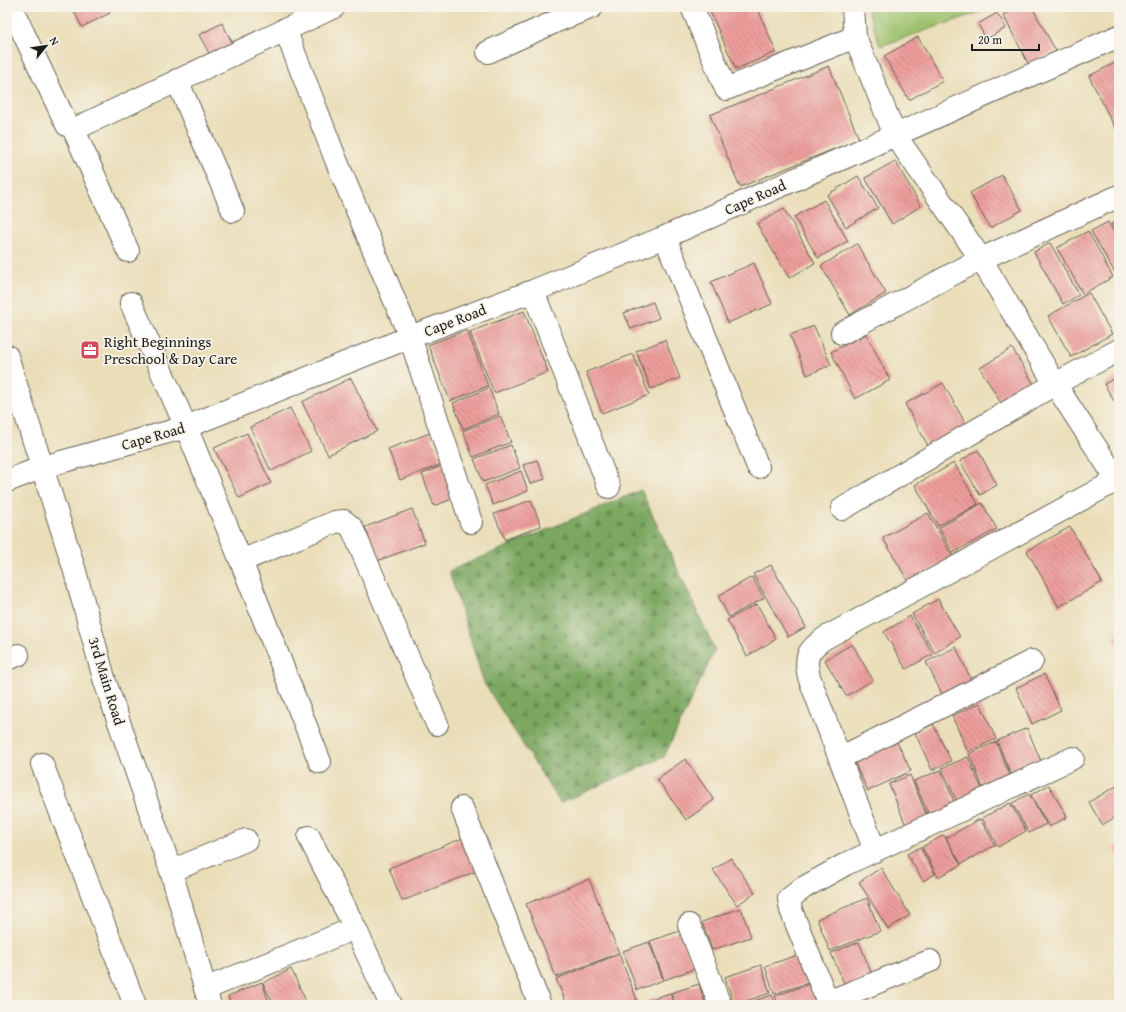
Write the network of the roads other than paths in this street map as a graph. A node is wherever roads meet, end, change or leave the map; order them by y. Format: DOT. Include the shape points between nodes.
graph roads {
  1 [pos="11,7"];
  2 [pos="334,7"];
  3 [pos="592,7"];
  4 [pos="692,7"];
  5 [pos="853,7"];
  6 [pos="285,29"];
  7 [pos="1119,36"];
  8 [pos="855,37"];
  9 [pos="488,52"];
  10 [pos="177,80"];
  11 [pos="73,128"];
  12 [pos="895,135"];
  13 [pos="1119,196"];
  14 [pos="234,210"];
  15 [pos="665,237"];
  16 [pos="128,251"];
  17 [pos="981,259"];
  18 [pos="533,291"];
  19 [pos="131,303"];
  20 [pos="842,333"];
  21 [pos="410,337"];
  22 [pos="1119,350"];
  23 [pos="7,356"];
  24 [pos="1055,384"];
  25 [pos="186,427"];
  26 [pos="758,467"];
  27 [pos="43,468"];
  28 [pos="7,481"];
  29 [pos="1118,481"];
  30 [pos="609,487"];
  31 [pos="842,509"];
  32 [pos="471,522"];
  33 [pos="241,561"];
  34 [pos="1032,661"];
  35 [pos="437,724"];
  36 [pos="840,758"];
  37 [pos="1072,758"];
  38 [pos="320,762"];
  39 [pos="42,764"];
  40 [pos="462,808"];
  41 [pos="309,837"];
  42 [pos="246,840"];
  43 [pos="875,850"];
  44 [pos="171,871"];
  45 [pos="689,925"];
  46 [pos="355,928"];
  47 [pos="930,961"];
  48 [pos="208,997"];
  49 [pos="829,1003"];
  50 [pos="135,1005"];
  51 [pos="391,1005"];
  52 [pos="540,1005"];
  53 [pos="720,1005"];
  1 -- 11 [label="street" via="67,125"];
  2 -- 6 [label="street"];
  3 -- 9 [label="street"];
  4 -- 8 [label="street" via="726,89"];
  5 -- 8 [label="street"];
  6 -- 10 [label="street"];
  6 -- 21 [label="street" via="336,160"];
  7 -- 12 [label="street, Cape Road"];
  8 -- 12 [label="street"];
  10 -- 11 [label="street" via="80,127"];
  10 -- 14 [label="street"];
  11 -- 16 [label="street"];
  12 -- 15 [label="street, Cape Road"];
  12 -- 17 [label="street"];
  13 -- 17 [label="street"];
  15 -- 18 [label="street, Cape Road"];
  15 -- 26 [label="street"];
  17 -- 20 [label="street"];
  17 -- 24 [label="street"];
  18 -- 21 [label="street, Cape Road"];
  18 -- 30 [label="street"];
  19 -- 25 [label="street"];
  21 -- 25 [label="street, Cape Road"];
  21 -- 32 [label="street"];
  22 -- 24 [label="street"];
  23 -- 27 [label="street, 3rd Main Road"];
  24 -- 29 [label="street"];
  24 -- 31 [label="street"];
  25 -- 27 [label="street, Cape Road"];
  25 -- 33 [label="street"];
  27 -- 28 [label="street, Cape Road"];
  27 -- 44 [label="street, 3rd Main Road" via="105,682"];
  29 -- 36 [label="street" via="816,645 808,654 806,665"];
  33 -- 35 [label="street" via="335,522 344,521 352,528"];
  33 -- 38 [label="street"];
  34 -- 36 [label="street"];
  36 -- 43 [label="street"];
  37 -- 43 [label="street"];
  39 -- 50 [label="street"];
  40 -- 52 [label="street"];
  41 -- 46 [label="street"];
  42 -- 44 [label="street"];
  43 -- 49 [label="street" via="803,888 789,899 791,910"];
  44 -- 48 [label="street, 3rd Main Road"];
  45 -- 53 [label="street"];
  46 -- 48 [label="street"];
  46 -- 51 [label="street"];
  47 -- 49 [label="street"];
}
